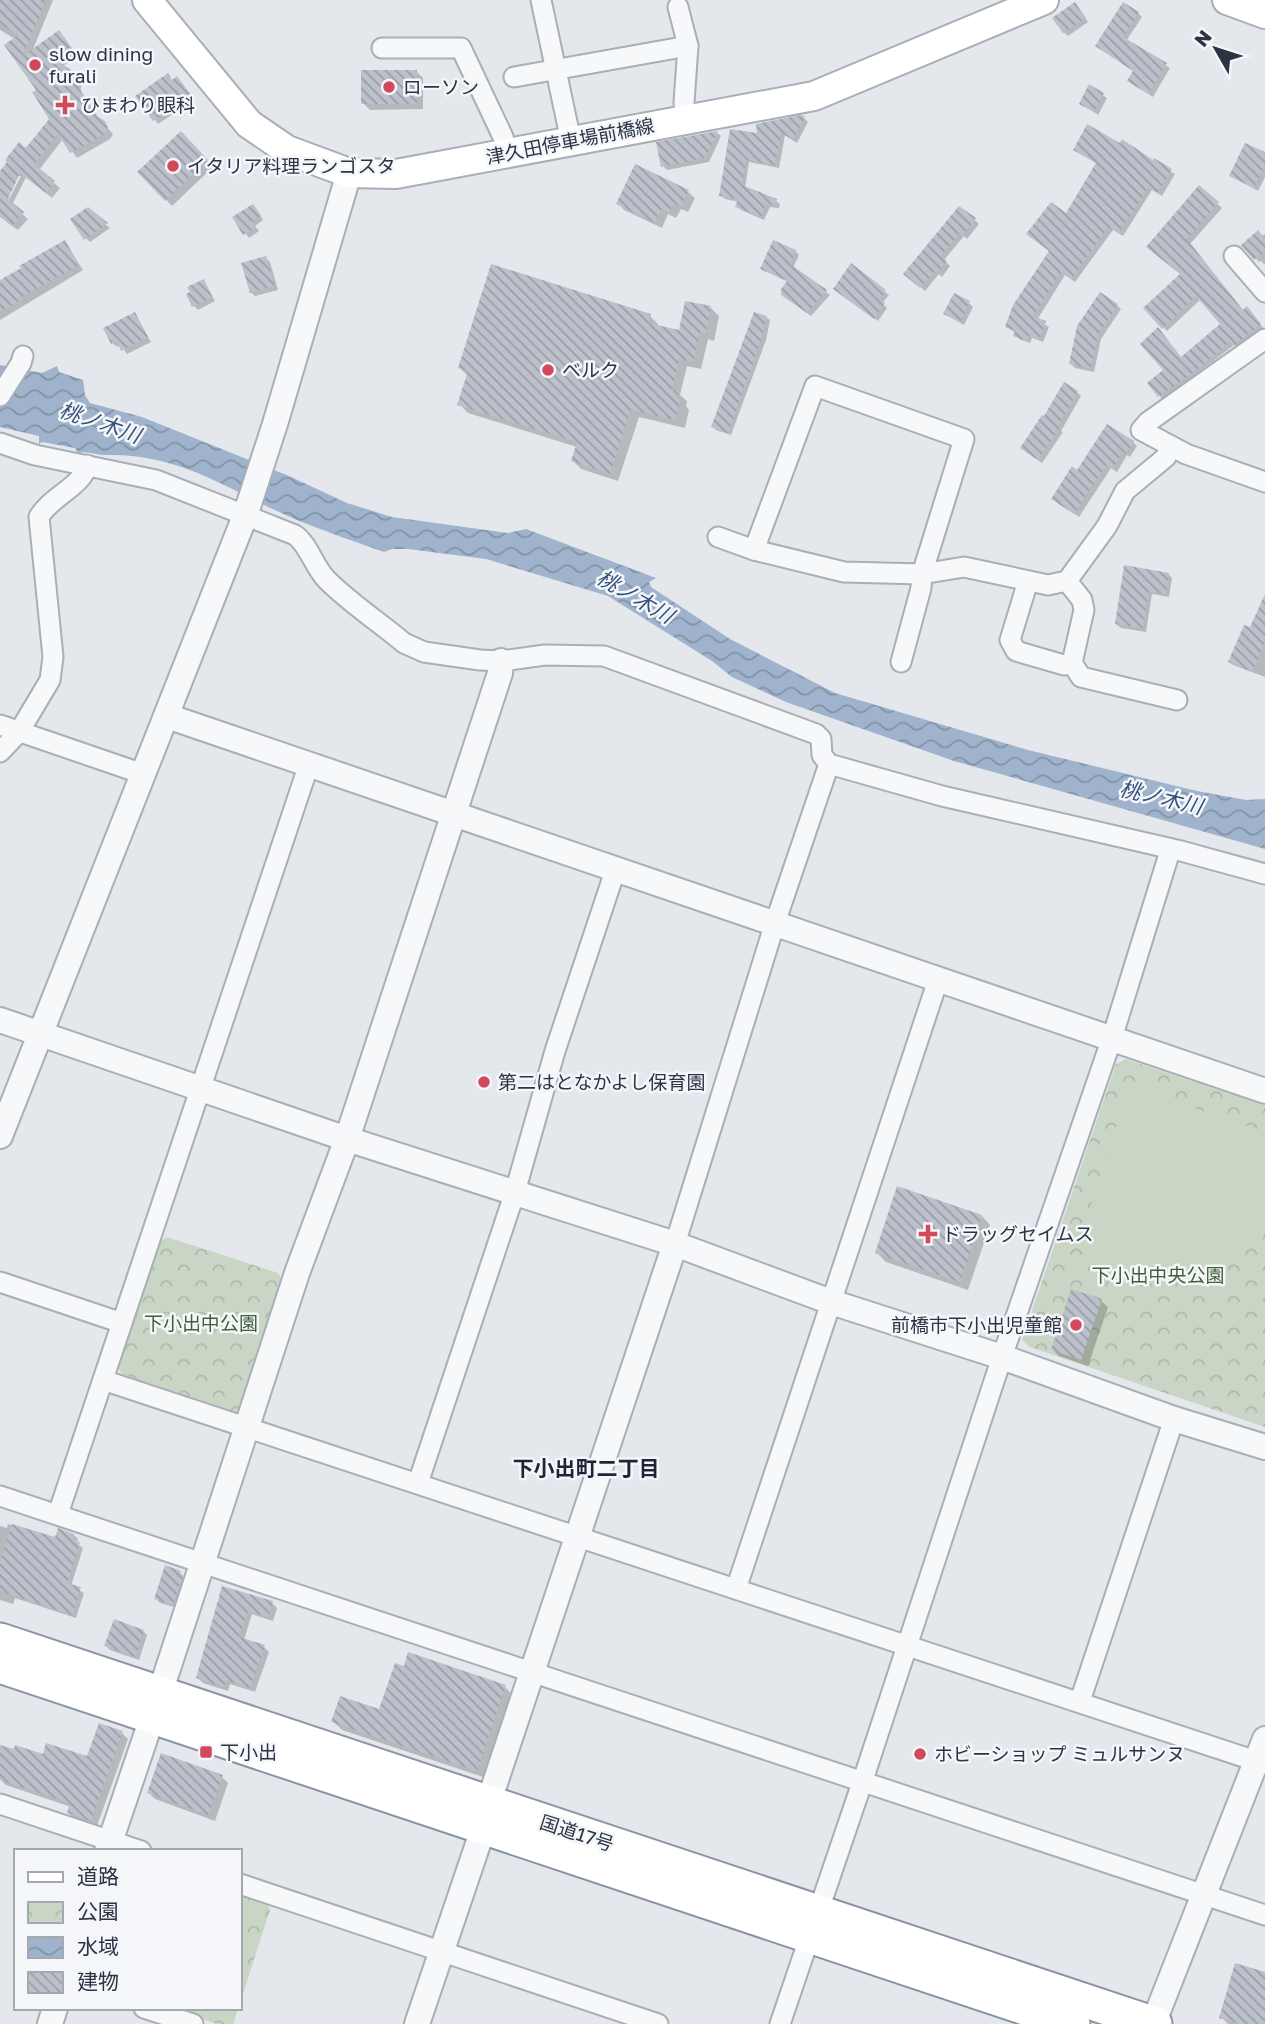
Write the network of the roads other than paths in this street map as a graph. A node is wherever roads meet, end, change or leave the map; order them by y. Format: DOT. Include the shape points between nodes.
graph roads {
  1 [pos="147,0"];
  2 [pos="541,0"];
  3 [pos="1044,0"];
  4 [pos="1227,0"];
  5 [pos="678,7"];
  6 [pos="1265,14"];
  7 [pos="688,46"];
  8 [pos="382,48"];
  9 [pos="556,70"];
  10 [pos="514,77"];
  11 [pos="685,120"];
  12 [pos="571,141"];
  13 [pos="508,153"];
  14 [pos="349,173"];
  15 [pos="1234,256"];
  16 [pos="1265,292"];
  17 [pos="1265,339"];
  18 [pos="22,360"];
  19 [pos="0,396"];
  20 [pos="0,443"];
  21 [pos="1170,446"];
  22 [pos="87,465"];
  23 [pos="1265,482"];
  24 [pos="247,512"];
  25 [pos="718,537"];
  26 [pos="754,550"];
  27 [pos="922,574"];
  28 [pos="1028,581"];
  29 [pos="1067,581"];
  30 [pos="501,661"];
  31 [pos="901,662"];
  32 [pos="1072,663"];
  33 [pos="1177,700"];
  34 [pos="167,716"];
  35 [pos="0,725"];
  36 [pos="19,732"];
  37 [pos="0,752"];
  38 [pos="309,764"];
  39 [pos="829,764"];
  40 [pos="144,774"];
  41 [pos="454,815"];
  42 [pos="1170,850"];
  43 [pos="615,871"];
  44 [pos="1265,874"];
  45 [pos="775,923"];
  46 [pos="938,980"];
  47 [pos="0,1020"];
  48 [pos="41,1033"];
  49 [pos="1112,1038"];
  50 [pos="201,1088"];
  51 [pos="1265,1091"];
  52 [pos="0,1136"];
  53 [pos="347,1139"];
  54 [pos="515,1192"];
  55 [pos="675,1244"];
  56 [pos="0,1282"];
  57 [pos="831,1302"];
  58 [pos="122,1323"];
  59 [pos="1002,1357"];
  60 [pos="103,1380"];
  61 [pos="1174,1419"];
  62 [pos="247,1426"];
  63 [pos="1265,1447"];
  64 [pos="418,1483"];
  65 [pos="0,1496"];
  66 [pos="58,1514"];
  67 [pos="579,1536"];
  68 [pos="202,1564"];
  69 [pos="736,1589"];
  70 [pos="0,1640"];
  71 [pos="907,1645"];
  72 [pos="0,1666"];
  73 [pos="533,1672"];
  74 [pos="1080,1701"];
  75 [pos="156,1705"];
  76 [pos="1262,1755"];
  77 [pos="862,1783"];
  78 [pos="0,1804"];
  79 [pos="486,1816"];
  80 [pos="109,1846"];
  81 [pos="128,1849"];
  82 [pos="242,1885"];
  83 [pos="1202,1894"];
  84 [pos="1265,1915"];
  85 [pos="814,1925"];
  86 [pos="442,1952"];
  87 [pos="150,2010"];
  88 [pos="193,2024"];
  89 [pos="418,2024"];
  90 [pos="658,2024"];
  91 [pos="780,2024"];
  92 [pos="1073,2024"];
  93 [pos="1153,2024"];
  1 -- 14 [label="main road, 津久田停車場前橋線" via="249,124 287,150"];
  2 -- 9 [label="street"];
  3 -- 11 [label="main road, 津久田停車場前橋線" via="814,96"];
  4 -- 6 [label="main road"];
  5 -- 7 [label="street"];
  7 -- 9 [label="street"];
  7 -- 11 [label="street"];
  8 -- 13 [label="street" via="461,48"];
  9 -- 10 [label="street"];
  9 -- 12 [label="street"];
  11 -- 12 [label="main road, 津久田停車場前橋線"];
  12 -- 13 [label="main road, 津久田停車場前橋線"];
  13 -- 14 [label="main road, 津久田停車場前橋線" via="396,174"];
  14 -- 24 [label="street"];
  15 -- 16 [label="street"];
  17 -- 21 [label="street" via="1141,430"];
  18 -- 19 [label="street"];
  20 -- 22 [label="street" via="29,454"];
  21 -- 23 [label="street"];
  21 -- 29 [label="street" via="1166,457 1125,491 1107,526"];
  22 -- 24 [label="street" via="156,480"];
  22 -- 36 [label="street" via="84,474 39,517 53,668"];
  24 -- 30 [label="street" via="300,539 328,581 409,646 447,656"];
  24 -- 34 [label="street"];
  25 -- 26 [label="street"];
  26 -- 27 [label="street" via="844,572"];
  26 -- 27 [label="street" via="815,386 964,439"];
  27 -- 28 [label="street" via="964,567"];
  27 -- 31 [label="street"];
  28 -- 29 [label="street" via="1048,585"];
  28 -- 32 [label="street" via="1010,640 1016,651 1064,665"];
  29 -- 32 [label="street" via="1084,610"];
  30 -- 39 [label="street" via="545,654 604,656 816,734"];
  30 -- 41 [label="street"];
  32 -- 33 [label="street" via="1081,677"];
  34 -- 38 [label="street"];
  34 -- 40 [label="street"];
  35 -- 36 [label="street"];
  36 -- 37 [label="street"];
  36 -- 40 [label="street"];
  38 -- 41 [label="street"];
  38 -- 50 [label="street"];
  39 -- 42 [label="street"];
  39 -- 45 [label="street"];
  40 -- 48 [label="street"];
  41 -- 43 [label="street"];
  41 -- 53 [label="street"];
  42 -- 44 [label="street"];
  42 -- 49 [label="street"];
  43 -- 45 [label="street"];
  43 -- 54 [label="street" via="555,1051"];
  45 -- 46 [label="street"];
  45 -- 55 [label="street"];
  46 -- 49 [label="street"];
  46 -- 57 [label="street"];
  47 -- 48 [label="street"];
  48 -- 50 [label="street"];
  48 -- 52 [label="street"];
  49 -- 51 [label="street"];
  49 -- 59 [label="street"];
  50 -- 53 [label="street"];
  50 -- 58 [label="street"];
  53 -- 54 [label="street"];
  53 -- 62 [label="street"];
  54 -- 55 [label="street"];
  54 -- 64 [label="street"];
  55 -- 57 [label="street"];
  55 -- 67 [label="street"];
  56 -- 58 [label="street"];
  57 -- 59 [label="street"];
  57 -- 69 [label="street"];
  58 -- 60 [label="street"];
  59 -- 61 [label="street"];
  59 -- 71 [label="street"];
  60 -- 62 [label="street"];
  60 -- 66 [label="street"];
  61 -- 63 [label="street"];
  61 -- 74 [label="street"];
  62 -- 64 [label="street"];
  62 -- 68 [label="street"];
  64 -- 67 [label="street"];
  65 -- 66 [label="street"];
  66 -- 68 [label="street"];
  67 -- 69 [label="street"];
  67 -- 73 [label="street"];
  68 -- 73 [label="street"];
  68 -- 75 [label="street"];
  69 -- 71 [label="street"];
  70 -- 75 [label="highway, 国道17号"];
  71 -- 74 [label="street"];
  71 -- 77 [label="street"];
  72 -- 75 [label="highway, 国道17号"];
  73 -- 77 [label="street"];
  73 -- 79 [label="street"];
  74 -- 76 [label="street"];
  75 -- 79 [label="highway, 国道17号"];
  75 -- 80 [label="street"];
  76 -- 83 [label="street"];
  77 -- 83 [label="street"];
  77 -- 85 [label="street"];
  78 -- 80 [label="street"];
  79 -- 85 [label="highway, 国道17号"];
  79 -- 86 [label="street"];
  80 -- 81 [label="street"];
  82 -- 86 [label="street"];
  83 -- 84 [label="street"];
  83 -- 93 [label="street"];
  85 -- 91 [label="street"];
  85 -- 92 [label="highway, 国道17号"];
  85 -- 93 [label="highway, 国道17号"];
  86 -- 89 [label="street"];
  86 -- 90 [label="street"];
  87 -- 88 [label="street"];
}
